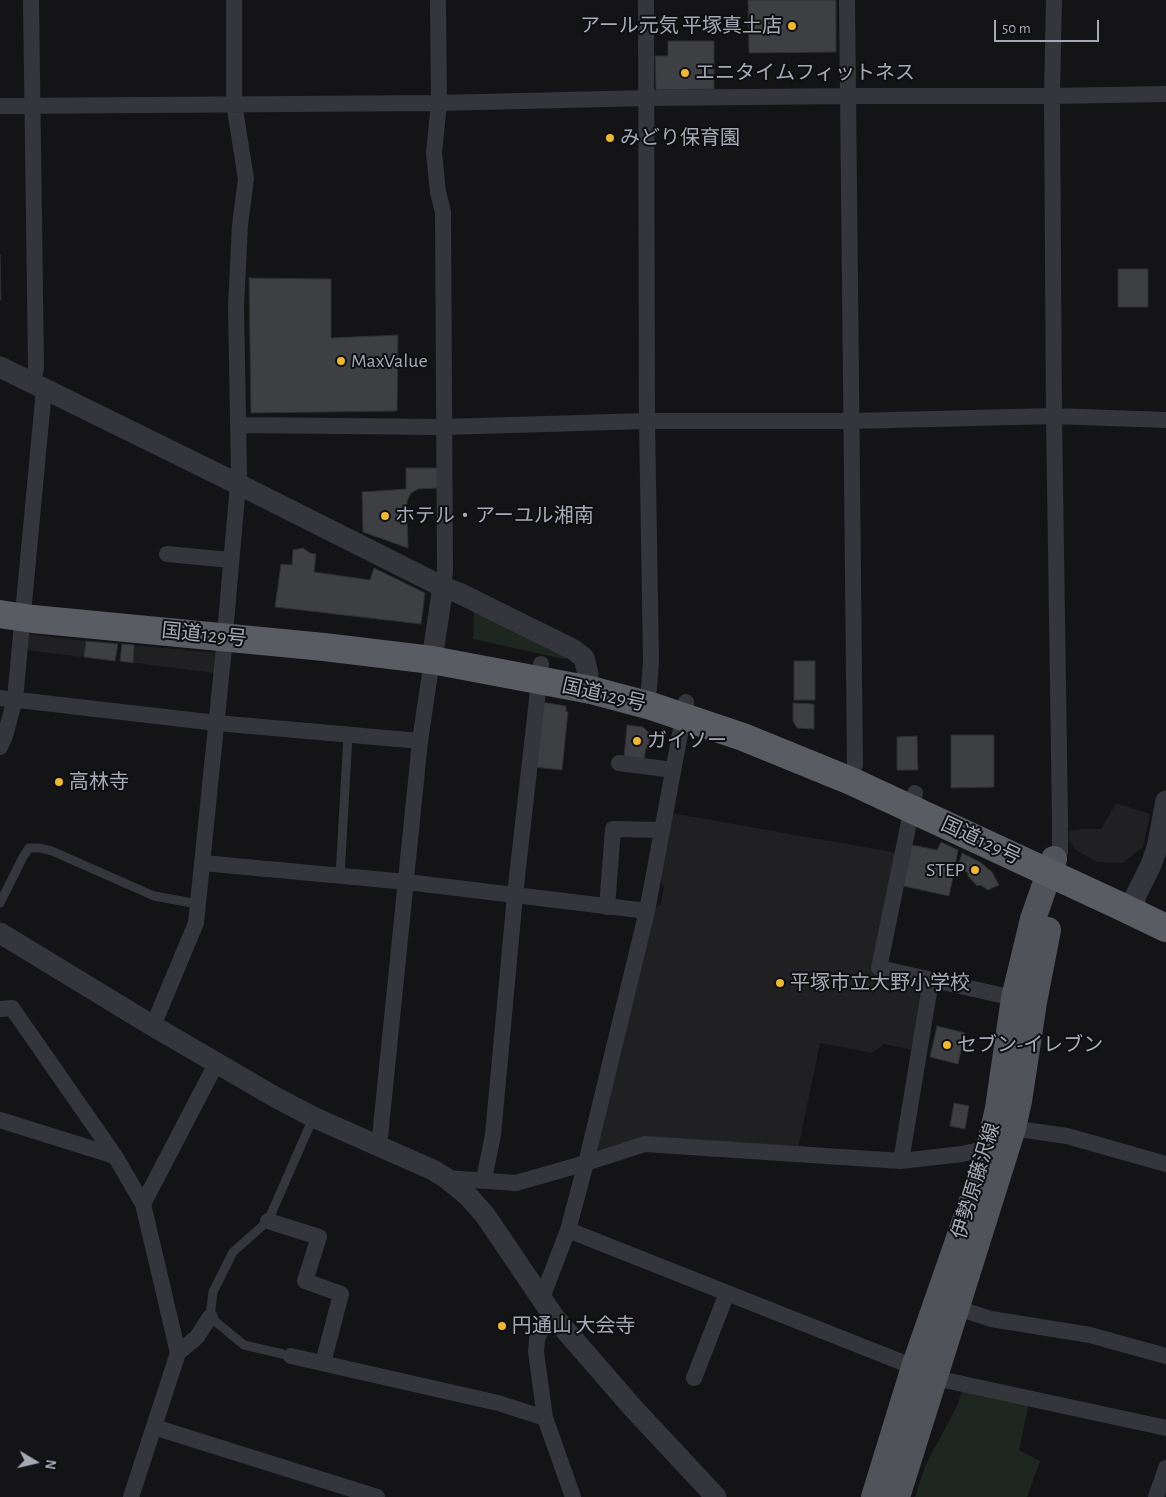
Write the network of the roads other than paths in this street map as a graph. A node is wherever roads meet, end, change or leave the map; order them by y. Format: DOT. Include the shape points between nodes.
graph roads {
  1 [pos="31,0"];
  2 [pos="234,0"];
  3 [pos="438,0"];
  4 [pos="646,0"];
  5 [pos="847,0"];
  6 [pos="1054,0"];
  7 [pos="1166,94"];
  8 [pos="848,96"];
  9 [pos="1052,96"];
  10 [pos="648,98"];
  11 [pos="234,103"];
  12 [pos="439,103"];
  13 [pos="0,106"];
  14 [pos="32,106"];
  15 [pos="0,367"];
  16 [pos="37,385"];
  17 [pos="1054,416"];
  18 [pos="1166,420"];
  19 [pos="851,421"];
  20 [pos="648,422"];
  21 [pos="239,425"];
  22 [pos="444,427"];
  23 [pos="238,484"];
  24 [pos="167,554"];
  25 [pos="231,560"];
  26 [pos="442,587"];
  27 [pos="12,608"];
  28 [pos="225,630"];
  29 [pos="433,653"];
  30 [pos="540,672"];
  31 [pos="588,674"];
  32 [pos="649,689"];
  33 [pos="8,698"];
  34 [pos="685,710"];
  35 [pos="218,723"];
  36 [pos="348,735"];
  37 [pos="420,741"];
  38 [pos="0,747"];
  39 [pos="619,763"];
  40 [pos="856,766"];
  41 [pos="673,770"];
  42 [pos="1166,800"];
  43 [pos="913,801"];
  44 [pos="662,830"];
  45 [pos="203,863"];
  46 [pos="1058,865"];
  47 [pos="340,876"];
  48 [pos="407,882"];
  49 [pos="515,895"];
  50 [pos="0,903"];
  51 [pos="198,904"];
  52 [pos="1130,905"];
  53 [pos="607,906"];
  54 [pos="647,911"];
  55 [pos="1166,911"];
  56 [pos="1166,928"];
  57 [pos="0,933"];
  58 [pos="930,980"];
  59 [pos="1014,998"];
  60 [pos="0,1009"];
  61 [pos="153,1026"];
  62 [pos="216,1064"];
  63 [pos="313,1118"];
  64 [pos="0,1120"];
  65 [pos="999,1134"];
  66 [pos="379,1147"];
  67 [pos="115,1156"];
  68 [pos="901,1161"];
  69 [pos="586,1163"];
  70 [pos="1166,1164"];
  71 [pos="446,1178"];
  72 [pos="484,1180"];
  73 [pos="143,1204"];
  74 [pos="268,1221"];
  75 [pos="568,1230"];
  76 [pos="727,1293"];
  77 [pos="542,1298"];
  78 [pos="957,1308"];
  79 [pos="210,1317"];
  80 [pos="554,1317"];
  81 [pos="178,1353"];
  82 [pos="291,1356"];
  83 [pos="1166,1356"];
  84 [pos="323,1364"];
  85 [pos="924,1372"];
  86 [pos="694,1378"];
  87 [pos="545,1418"];
  88 [pos="154,1427"];
  89 [pos="1166,1428"];
  90 [pos="1166,1468"];
  91 [pos="131,1497"];
  92 [pos="377,1497"];
  93 [pos="573,1497"];
  94 [pos="716,1497"];
  95 [pos="874,1497"];
  96 [pos="897,1497"];
  97 [pos="1156,1497"];
  1 -- 14 [label="street"];
  2 -- 11 [label="street"];
  3 -- 12 [label="street"];
  4 -- 10 [label="street"];
  5 -- 8 [label="street"];
  6 -- 9 [label="street"];
  7 -- 9 [label="street"];
  8 -- 9 [label="street"];
  8 -- 10 [label="street"];
  8 -- 19 [label="street"];
  9 -- 17 [label="street"];
  10 -- 12 [label="street"];
  10 -- 20 [label="street"];
  11 -- 12 [label="street"];
  11 -- 14 [label="street"];
  11 -- 21 [label="street" via="246,179 236,306"];
  12 -- 22 [label="street" via="434,153 443,212"];
  13 -- 14 [label="street"];
  14 -- 16 [label="street"];
  15 -- 16 [label="street"];
  16 -- 23 [label="street"];
  16 -- 27 [label="street"];
  17 -- 18 [label="street"];
  17 -- 19 [label="street"];
  17 -- 46 [label="street"];
  19 -- 20 [label="street"];
  19 -- 40 [label="street"];
  20 -- 22 [label="street"];
  20 -- 32 [label="street"];
  21 -- 22 [label="street"];
  21 -- 23 [label="street"];
  22 -- 26 [label="street" via="445,571"];
  23 -- 25 [label="street"];
  23 -- 26 [label="street"];
  24 -- 25 [label="street"];
  25 -- 28 [label="street"];
  26 -- 29 [label="street"];
  26 -- 31 [label="street" via="574,650 584,658"];
  27 -- 28 [label="highway, 国道129号"];
  27 -- 33 [label="street"];
  28 -- 29 [label="highway, 国道129号" via="324,632"];
  28 -- 35 [label="street"];
  29 -- 30 [label="highway, 国道129号"];
  29 -- 37 [label="street"];
  30 -- 31 [label="highway, 国道129号"];
  30 -- 34 [label="highway, 国道129号" via="651,706"];
  30 -- 49 [label="street"];
  31 -- 32 [label="highway, 国道129号"];
  32 -- 34 [label="highway, 国道129号"];
  33 -- 35 [label="street"];
  33 -- 38 [label="street" via="5,736"];
  34 -- 40 [label="highway, 国道129号"];
  34 -- 41 [label="street"];
  34 -- 43 [label="highway, 国道129号" via="851,781"];
  35 -- 36 [label="street"];
  35 -- 45 [label="street"];
  36 -- 37 [label="street"];
  36 -- 47 [label="lane"];
  37 -- 48 [label="street"];
  39 -- 41 [label="street"];
  40 -- 43 [label="highway, 国道129号"];
  41 -- 44 [label="street"];
  42 -- 52 [label="street" via="1152,865"];
  43 -- 46 [label="highway, 国道129号"];
  43 -- 58 [label="street" via="879,968"];
  44 -- 53 [label="street" via="613,829"];
  44 -- 54 [label="street"];
  45 -- 47 [label="street"];
  45 -- 51 [label="street"];
  46 -- 52 [label="highway, 国道129号"];
  46 -- 59 [label="main road, 伊勢原藤沢線" via="1033,919"];
  46 -- 65 [label="main road, 伊勢原藤沢線" via="1019,1100"];
  47 -- 48 [label="street"];
  48 -- 49 [label="street"];
  48 -- 66 [label="street"];
  49 -- 53 [label="street"];
  49 -- 72 [label="street" via="494,1126"];
  50 -- 51 [label="lane" via="23,856 29,848 40,848 154,896"];
  51 -- 61 [label="street" via="196,923"];
  52 -- 55 [label="highway, 国道129号"];
  52 -- 56 [label="highway, 国道129号"];
  53 -- 54 [label="street"];
  54 -- 69 [label="street"];
  57 -- 61 [label="street"];
  58 -- 59 [label="street"];
  58 -- 68 [label="street"];
  59 -- 65 [label="main road, 伊勢原藤沢線" via="998,1108"];
  60 -- 67 [label="street" via="12,1008"];
  61 -- 62 [label="street"];
  62 -- 63 [label="street"];
  62 -- 73 [label="street"];
  63 -- 66 [label="street"];
  63 -- 74 [label="lane"];
  64 -- 67 [label="street"];
  65 -- 68 [label="street" via="962,1154"];
  65 -- 70 [label="street" via="1067,1136"];
  65 -- 78 [label="main road, 伊勢原藤沢線"];
  65 -- 85 [label="main road, 伊勢原藤沢線" via="982,1172"];
  66 -- 71 [label="street"];
  67 -- 73 [label="street"];
  68 -- 69 [label="street" via="645,1144"];
  69 -- 72 [label="street" via="516,1183"];
  69 -- 75 [label="street"];
  71 -- 72 [label="street"];
  71 -- 77 [label="street" via="485,1215"];
  73 -- 81 [label="street"];
  74 -- 79 [label="lane" via="233,1252 213,1292"];
  74 -- 84 [label="street" via="319,1237 305,1281 341,1294"];
  75 -- 76 [label="street"];
  75 -- 77 [label="street"];
  76 -- 85 [label="street"];
  76 -- 86 [label="street"];
  77 -- 80 [label="street"];
  78 -- 83 [label="street" via="991,1319 1090,1336"];
  78 -- 85 [label="main road, 伊勢原藤沢線"];
  79 -- 81 [label="street" via="197,1336"];
  79 -- 82 [label="lane" via="244,1345"];
  80 -- 87 [label="street" via="543,1326 536,1339"];
  80 -- 94 [label="street"];
  81 -- 88 [label="street"];
  82 -- 84 [label="street"];
  84 -- 87 [label="street" via="498,1403"];
  85 -- 89 [label="street"];
  85 -- 95 [label="main road, 伊勢原藤沢線"];
  85 -- 96 [label="main road, 伊勢原藤沢線"];
  87 -- 93 [label="street"];
  88 -- 91 [label="street"];
  88 -- 92 [label="street"];
  90 -- 97 [label="street"];
}
